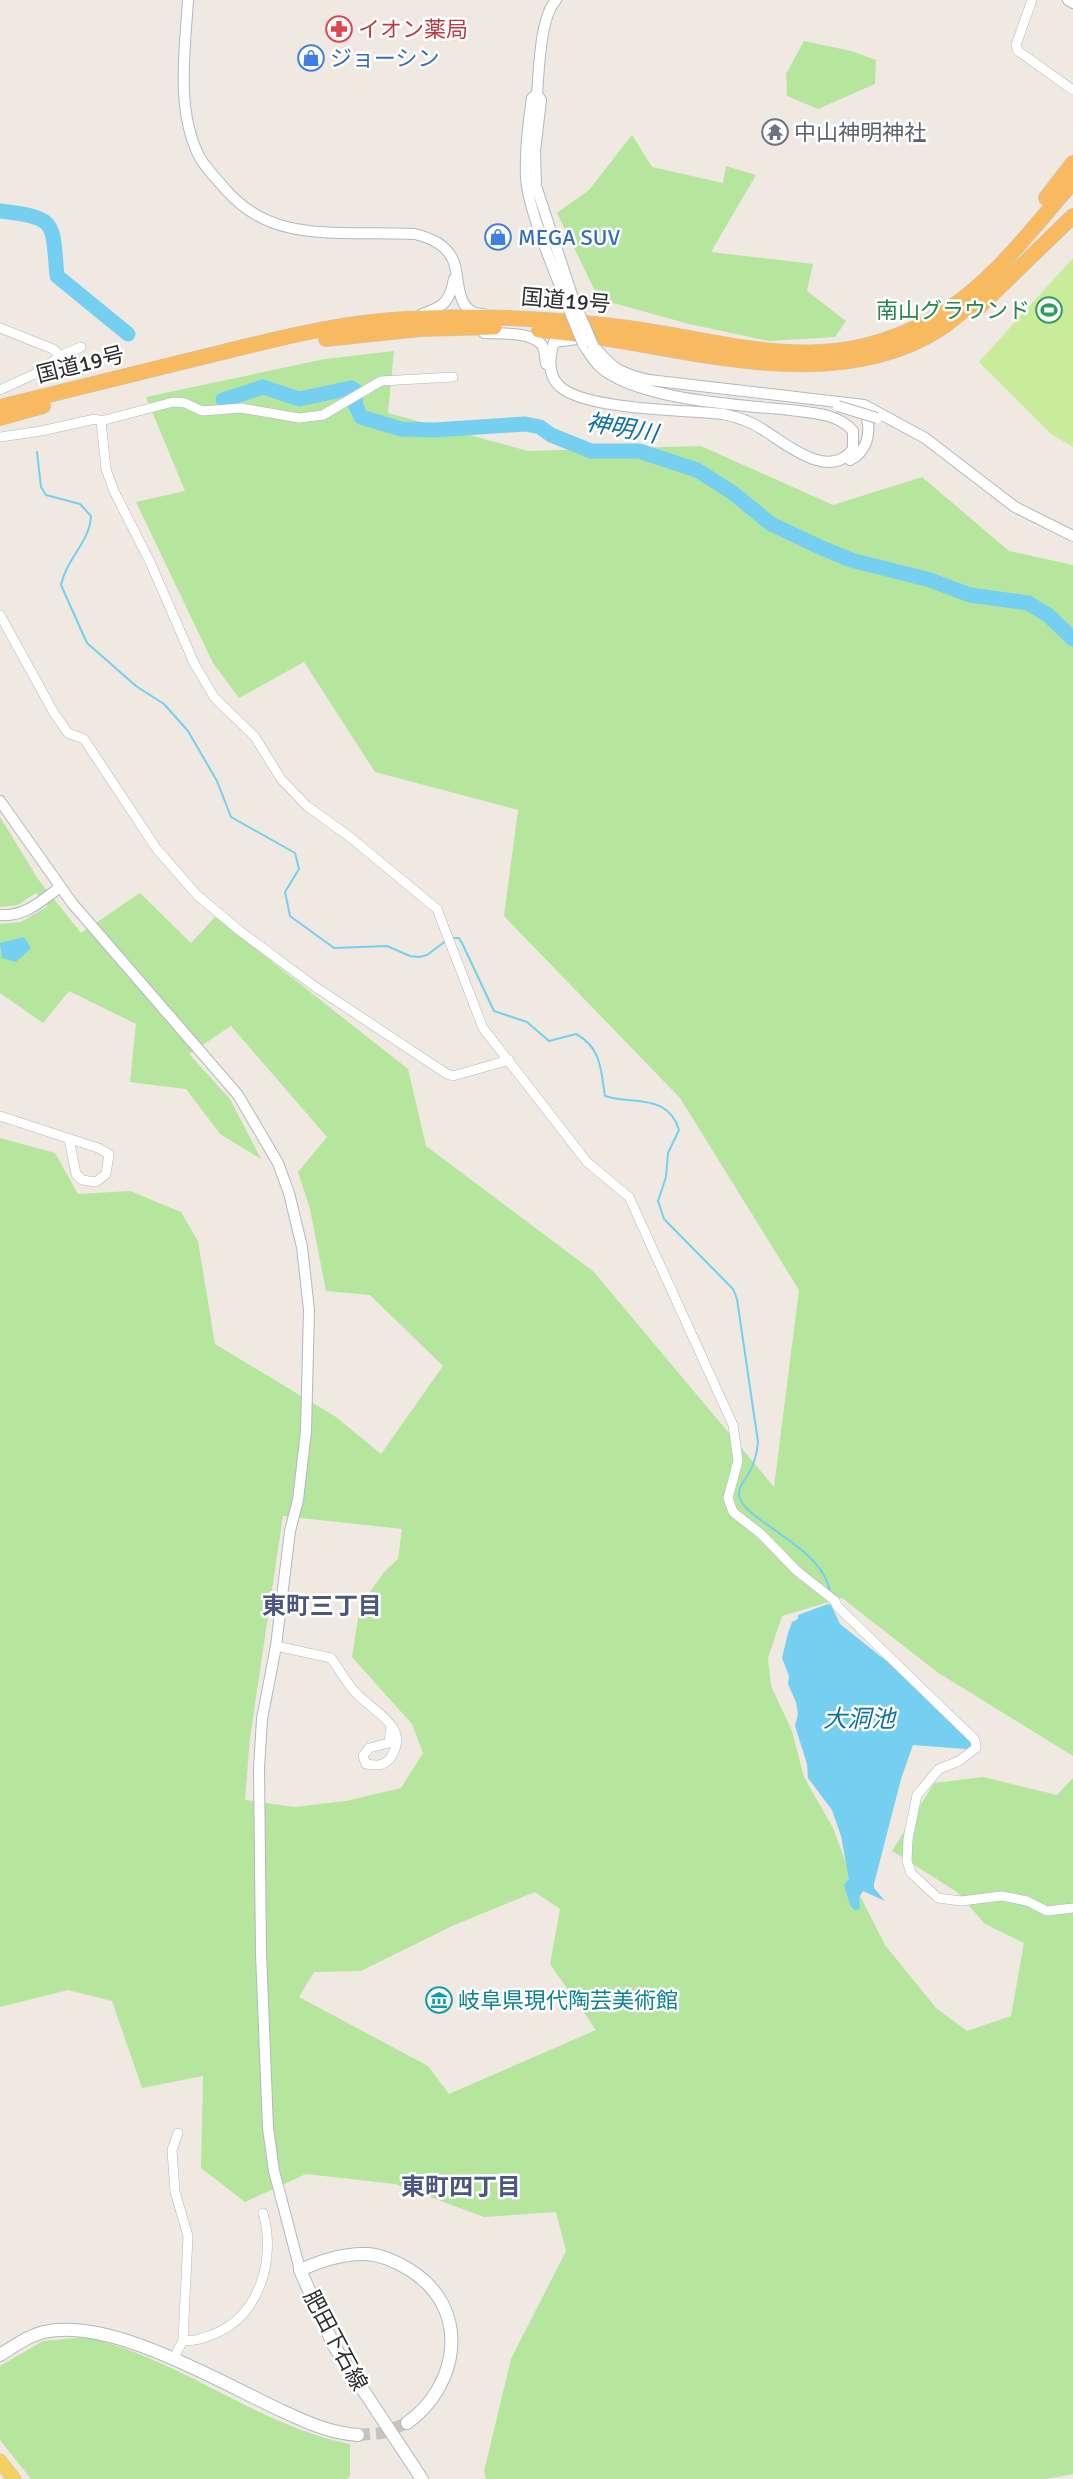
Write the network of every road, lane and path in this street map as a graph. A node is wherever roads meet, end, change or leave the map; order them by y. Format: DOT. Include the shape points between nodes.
graph roads {
  1 [pos="188,0"];
  2 [pos="556,0"];
  3 [pos="1032,0"];
  4 [pos="1068,0"];
  5 [pos="1073,3"];
  6 [pos="1073,90"];
  7 [pos="1073,163"];
  8 [pos="1073,182"];
  9 [pos="1073,197"];
  10 [pos="1073,216"];
  11 [pos="1004,259"];
  12 [pos="455,275"];
  13 [pos="406,319"];
  14 [pos="564,321"];
  15 [pos="0,328"];
  16 [pos="420,329"];
  17 [pos="940,329"];
  18 [pos="588,344"];
  19 [pos="81,347"];
  20 [pos="714,355"];
  21 [pos="60,356"];
  22 [pos="453,377"];
  23 [pos="630,384"];
  24 [pos="0,390"];
  25 [pos="0,407"];
  26 [pos="0,418"];
  27 [pos="872,418"];
  28 [pos="101,421"];
  29 [pos="0,437"];
  30 [pos="1073,536"];
  31 [pos="1073,543"];
  32 [pos="0,615"];
  33 [pos="0,801"];
  34 [pos="59,888"];
  35 [pos="0,915"];
  36 [pos="509,1060"];
  37 [pos="0,1116"];
  38 [pos="69,1139"];
  39 [pos="276,1646"];
  40 [pos="391,1725"];
  41 [pos="1073,1908"];
  42 [pos="178,2133"];
  43 [pos="263,2212"];
  44 [pos="300,2270"];
  45 [pos="183,2340"];
  46 [pos="0,2355"];
  47 [pos="173,2360"];
  48 [pos="407,2423"];
  49 [pos="358,2435"];
  50 [pos="0,2461"];
  51 [pos="14,2479"];
  52 [pos="422,2479"];
  1 -- 12 [label="street" via="185,99 190,134 198,155 236,201 261,219 288,227 415,234 432,239 446,248 454,261"];
  2 -- 18 [label="street, bridge" via="546,22 537,94 532,98 526,179 538,223"];
  3 -- 6 [label="street" via="1016,45 1018,51"];
  4 -- 5 [label="street"];
  7 -- 11 [label="highway"];
  8 -- 11 [label="highway, 国道19号"];
  9 -- 17 [label="highway, 国道19号" via="993,285"];
  10 -- 17 [label="highway" via="972,314"];
  11 -- 14 [label="highway, 国道19号" via="986,280 945,312 890,338 843,350 767,353 616,326"];
  12 -- 13 [label="street" via="451,296 443,307"];
  12 -- 14 [label="street" via="462,300 477,314 557,317"];
  13 -- 14 [label="highway, 国道19号"];
  13 -- 25 [label="highway, 国道19号" via="308,332"];
  15 -- 21 [label="street" via="53,349"];
  16 -- 20 [label="highway, 国道19号" via="500,327 555,331"];
  16 -- 26 [label="highway, 国道19号" via="314,341 227,359"];
  16 -- 27 [label="street" via="434,336 505,334 531,338 543,347 548,378 568,398 736,422 754,428 817,466 840,465 855,458 869,435"];
  17 -- 20 [label="highway, 国道19号" via="892,350 817,365 750,362"];
  18 -- 23 [label="street" via="598,366"];
  18 -- 30 [label="street" via="625,375 864,405 932,443 1022,511"];
  19 -- 21 [label="street"];
  20 -- 23 [label="street" via="701,357 571,339 554,342 551,371 562,388 589,400 741,418 798,453 819,460 840,459 853,449 853,431 845,421 816,413 685,398"];
  21 -- 24 [label="street" via="39,372"];
  22 -- 28 [label="street" via="381,381 323,415 299,418 241,408 202,411 172,402"];
  23 -- 27 [label="street, bridge" via="838,406"];
  27 -- 31 [label="street" via="898,427 941,455 1016,515"];
  28 -- 29 [label="street"];
  28 -- 36 [label="street" via="106,469 114,491 152,564 194,663 214,697 255,737 281,779 307,806 437,909 483,1028"];
  32 -- 36 [label="street" via="68,733 84,739 142,829 197,895 314,986 447,1074 453,1076"];
  33 -- 34 [label="street"];
  34 -- 35 [label="street" via="31,909"];
  34 -- 39 [label="street" via="238,1095 262,1133 289,1193 307,1278 308,1381 298,1500 290,1531"];
  36 -- 41 [label="street" via="587,1162 629,1197 733,1425 738,1461 728,1490 733,1512 835,1601 977,1744 969,1755 939,1769 917,1795 908,1839 911,1874 938,1898 1002,1896 1028,1901 1047,1911"];
  37 -- 38 [label="street"];
  38 -- 38 [label="street" via="76,1174 82,1180 96,1182 106,1174 109,1154"];
  39 -- 40 [label="street" via="331,1658 357,1694"];
  39 -- 44 [label="street" via="262,1719 259,1768 261,1953 268,2128 274,2171"];
  40 -- 40 [label="street" via="398,1737 396,1750 388,1762 366,1764 363,1756 369,1748 389,1743"];
  42 -- 45 [label="street" via="172,2150 175,2192 188,2236"];
  43 -- 45 [label="street" via="268,2252 260,2288 250,2304 221,2331 199,2340"];
  44 -- 48 [label="main road, 肥田下石線" via="330,2258 368,2254 401,2264 432,2288 447,2315 451,2356 438,2392"];
  44 -- 52 [label="main road, 肥田下石線" via="334,2346"];
  45 -- 47 [label="street"];
  46 -- 47 [label="main road" via="43,2332 72,2329 121,2338"];
  47 -- 49 [label="main road" via="320,2428"];
  50 -- 51 [label="main road"];
}
